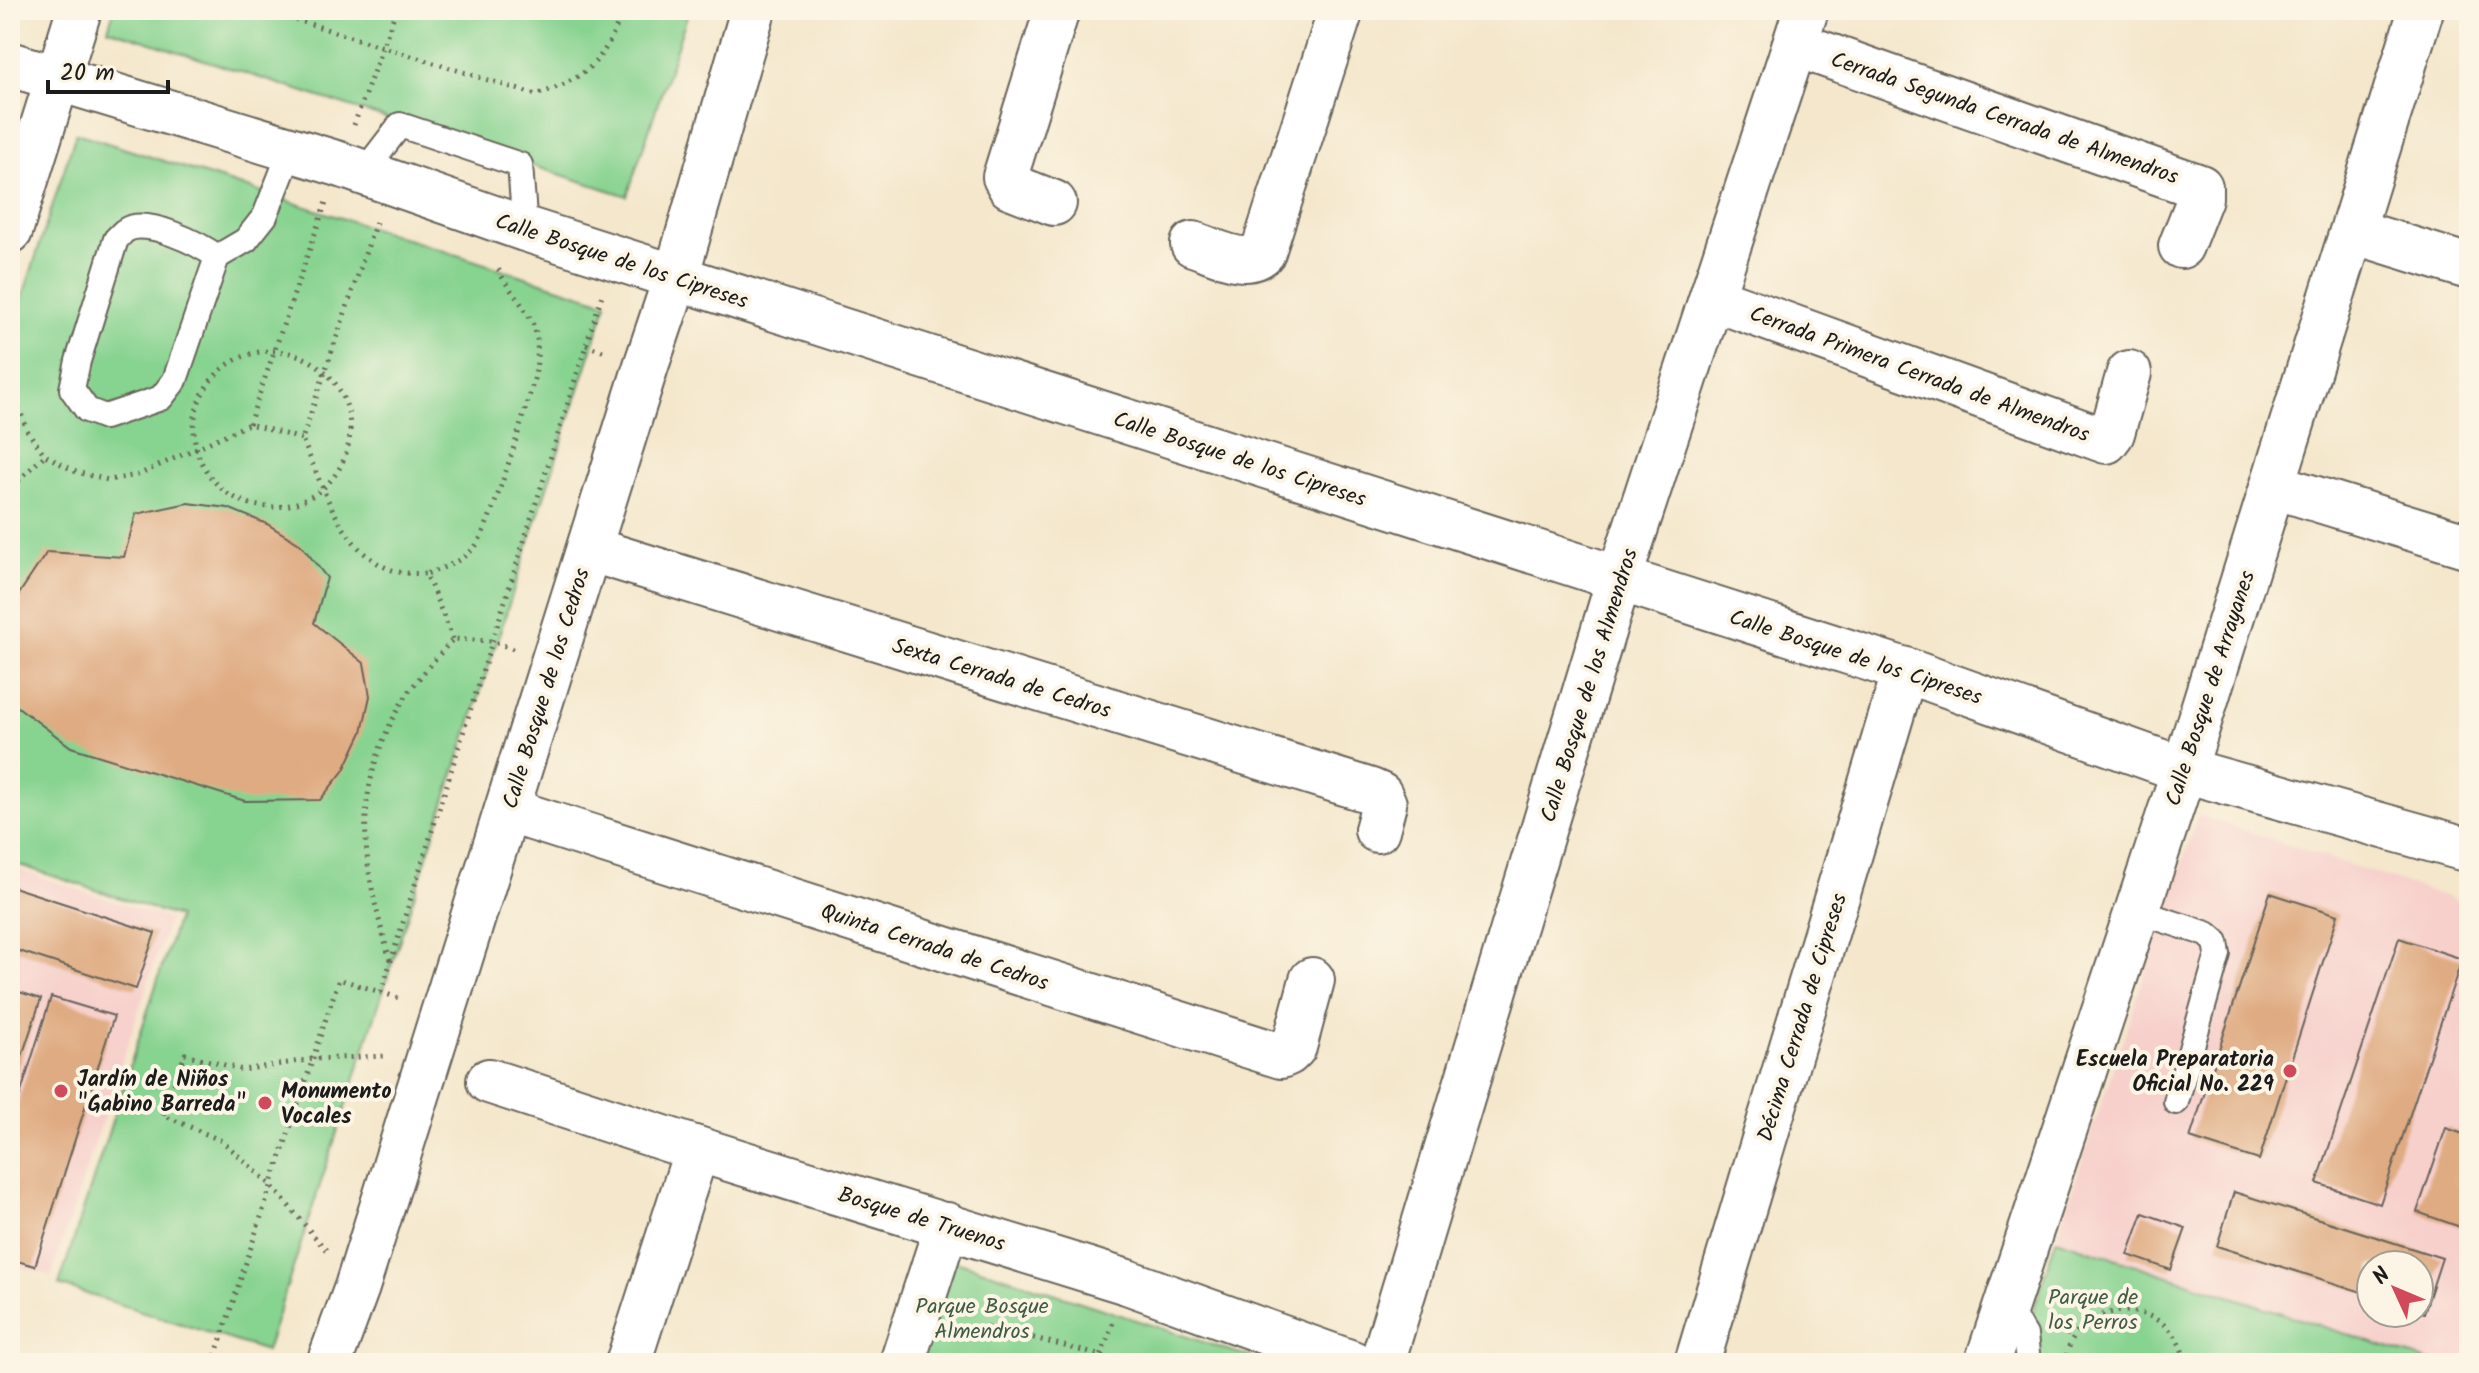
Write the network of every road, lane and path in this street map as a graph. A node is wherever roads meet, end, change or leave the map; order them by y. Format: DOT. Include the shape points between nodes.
graph roads {
  1 [pos="79,10"];
  2 [pos="265,10"];
  3 [pos="396,10"];
  4 [pos="623,10"];
  5 [pos="753,10"];
  6 [pos="1057,10"];
  7 [pos="1341,10"];
  8 [pos="2421,10"];
  9 [pos="1801,27"];
  10 [pos="382,46"];
  11 [pos="10,64"];
  12 [pos="57,78"];
  13 [pos="291,150"];
  14 [pos="364,173"];
  15 [pos="1054,203"];
  16 [pos="482,214"];
  17 [pos="525,229"];
  18 [pos="10,231"];
  19 [pos="2353,231"];
  20 [pos="1193,244"];
  21 [pos="2181,246"];
  22 [pos="217,257"];
  23 [pos="614,257"];
  24 [pos="2469,267"];
  25 [pos="676,277"];
  26 [pos="1712,298"];
  27 [pos="274,350"];
  28 [pos="325,372"];
  29 [pos="2129,373"];
  30 [pos="10,395"];
  31 [pos="249,424"];
  32 [pos="302,439"];
  33 [pos="196,448"];
  34 [pos="45,455"];
  35 [pos="2274,486"];
  36 [pos="324,487"];
  37 [pos="10,494"];
  38 [pos="2469,546"];
  39 [pos="589,549"];
  40 [pos="426,574"];
  41 [pos="1619,579"];
  42 [pos="453,639"];
  43 [pos="492,641"];
  44 [pos="553,664"];
  45 [pos="1905,670"];
  46 [pos="2184,770"];
  47 [pos="507,810"];
  48 [pos="1377,830"];
  49 [pos="2469,850"];
  50 [pos="2136,911"];
  51 [pos="391,961"];
  52 [pos="1312,980"];
  53 [pos="381,992"];
  54 [pos="437,1034"];
  55 [pos="313,1059"];
  56 [pos="489,1081"];
  57 [pos="2176,1102"];
  58 [pos="697,1149"];
  59 [pos="271,1185"];
  60 [pos="947,1225"];
  61 [pos="357,1287"];
  62 [pos="2005,1306"];
  63 [pos="946,1344"];
  64 [pos="213,1363"];
  65 [pos="329,1363"];
  66 [pos="628,1363"];
  67 [pos="902,1363"];
  68 [pos="1128,1363"];
  69 [pos="1352,1363"];
  70 [pos="1382,1363"];
  71 [pos="1697,1363"];
  72 [pos="1987,1363"];
  73 [pos="2028,1363"];
  74 [pos="2065,1363"];
  75 [pos="2185,1363"];
  1 -- 12 [label="street"];
  2 -- 10 [label="path"];
  3 -- 10 [label="path"];
  4 -- 10 [label="path" via="596,63 569,84 536,95"];
  5 -- 25 [label="street, Calle Bosque de los Cedros"];
  6 -- 15 [label="street" via="1005,177 1010,186"];
  7 -- 20 [label="street" via="1263,252 1255,260 1245,260"];
  8 -- 19 [label="street, Calle Bosque de Arrayanes"];
  9 -- 21 [label="street, Cerrada Segunda Cerrada de Almendros" via="2200,187"];
  9 -- 26 [label="street, Calle Bosque de los Almendros"];
  10 -- 14 [label="path"];
  11 -- 12 [label="street, Calle Bosque de los Cipreses"];
  12 -- 13 [label="street, Calle Bosque de los Cipreses"];
  12 -- 18 [label="street"];
  13 -- 14 [label="street, Calle Bosque de los Cipreses"];
  13 -- 22 [label="lane" via="265,216 246,240"];
  14 -- 16 [label="street, Calle Bosque de los Cipreses"];
  14 -- 17 [label="lane" via="400,125 520,165"];
  14 -- 27 [label="path"];
  14 -- 28 [label="path"];
  16 -- 17 [label="street, Calle Bosque de los Cipreses"];
  16 -- 40 [label="path" via="500,276 523,303 537,338 536,372 476,547 452,565"];
  17 -- 23 [label="street, Calle Bosque de los Cipreses"];
  19 -- 24 [label="street"];
  19 -- 35 [label="street, Calle Bosque de Arrayanes"];
  22 -- 22 [label="lane" via="200,244 143,225 126,229 116,239 72,389 87,410 105,417 161,398 175,380"];
  23 -- 25 [label="street, Calle Bosque de los Cipreses"];
  23 -- 43 [label="path"];
  25 -- 39 [label="street, Calle Bosque de los Cedros"];
  25 -- 41 [label="street, Calle Bosque de los Cipreses"];
  26 -- 29 [label="street, Cerrada Primera Cerrada de Almendros" via="2106,441"];
  26 -- 41 [label="street, Calle Bosque de los Almendros"];
  27 -- 28 [label="path" via="301,355"];
  27 -- 31 [label="path"];
  27 -- 33 [label="path" via="237,359 207,384 196,407"];
  28 -- 32 [label="path"];
  28 -- 36 [label="path" via="340,388 349,413 350,439 343,464"];
  30 -- 34 [label="path"];
  31 -- 32 [label="path"];
  31 -- 33 [label="path"];
  32 -- 36 [label="path"];
  33 -- 34 [label="path" via="138,475 108,480 76,472"];
  33 -- 36 [label="path" via="211,480 231,497 255,507 306,500"];
  34 -- 37 [label="path"];
  35 -- 38 [label="street"];
  35 -- 46 [label="street, Calle Bosque de Arrayanes"];
  36 -- 40 [label="path" via="337,518 371,559 396,572"];
  39 -- 44 [label="street, Calle Bosque de los Cedros"];
  39 -- 48 [label="street, Sexta Cerrada de Cedros" via="1371,791 1384,804"];
  40 -- 42 [label="path"];
  41 -- 45 [label="street, Calle Bosque de los Cipreses"];
  41 -- 70 [label="street, Calle Bosque de los Almendros"];
  42 -- 43 [label="path"];
  42 -- 51 [label="path" via="397,710 372,769 364,836 372,897"];
  43 -- 44 [label="path"];
  43 -- 51 [label="path"];
  44 -- 47 [label="street, Calle Bosque de los Cedros"];
  45 -- 46 [label="street, Calle Bosque de los Cipreses"];
  45 -- 71 [label="street, Décima Cerrada de Cipreses"];
  46 -- 49 [label="street, Calle Bosque de los Cipreses"];
  46 -- 50 [label="street, Calle Bosque de Arrayanes"];
  47 -- 52 [label="street, Quinta Cerrada de Cedros" via="1281,1056 1294,1047"];
  47 -- 54 [label="street, Calle Bosque de los Cedros"];
  50 -- 57 [label="lane" via="2207,934 2216,942 2218,954"];
  50 -- 62 [label="street, Calle Bosque de Arrayanes"];
  51 -- 53 [label="path"];
  53 -- 54 [label="path"];
  53 -- 55 [label="path" via="339,979"];
  54 -- 55 [label="path"];
  54 -- 61 [label="street, Calle Bosque de los Cedros"];
  55 -- 59 [label="path"];
  55 -- 59 [label="path" via="243,1070 185,1054 163,1115 222,1141"];
  56 -- 58 [label="street, Bosque de Truenos"];
  58 -- 60 [label="street, Bosque de Truenos"];
  58 -- 66 [label="street"];
  59 -- 61 [label="path"];
  59 -- 64 [label="path"];
  60 -- 67 [label="street"];
  60 -- 69 [label="street, Bosque de Truenos" via="1127,1282"];
  61 -- 65 [label="street, Calle Bosque de los Cedros"];
  62 -- 72 [label="street, Calle Bosque de Arrayanes"];
  62 -- 73 [label="lane" via="2025,1335"];
  63 -- 68 [label="path" via="989,1326"];
  74 -- 75 [label="path" via="2073,1338 2087,1323 2126,1310 2164,1324 2177,1339"];
}
